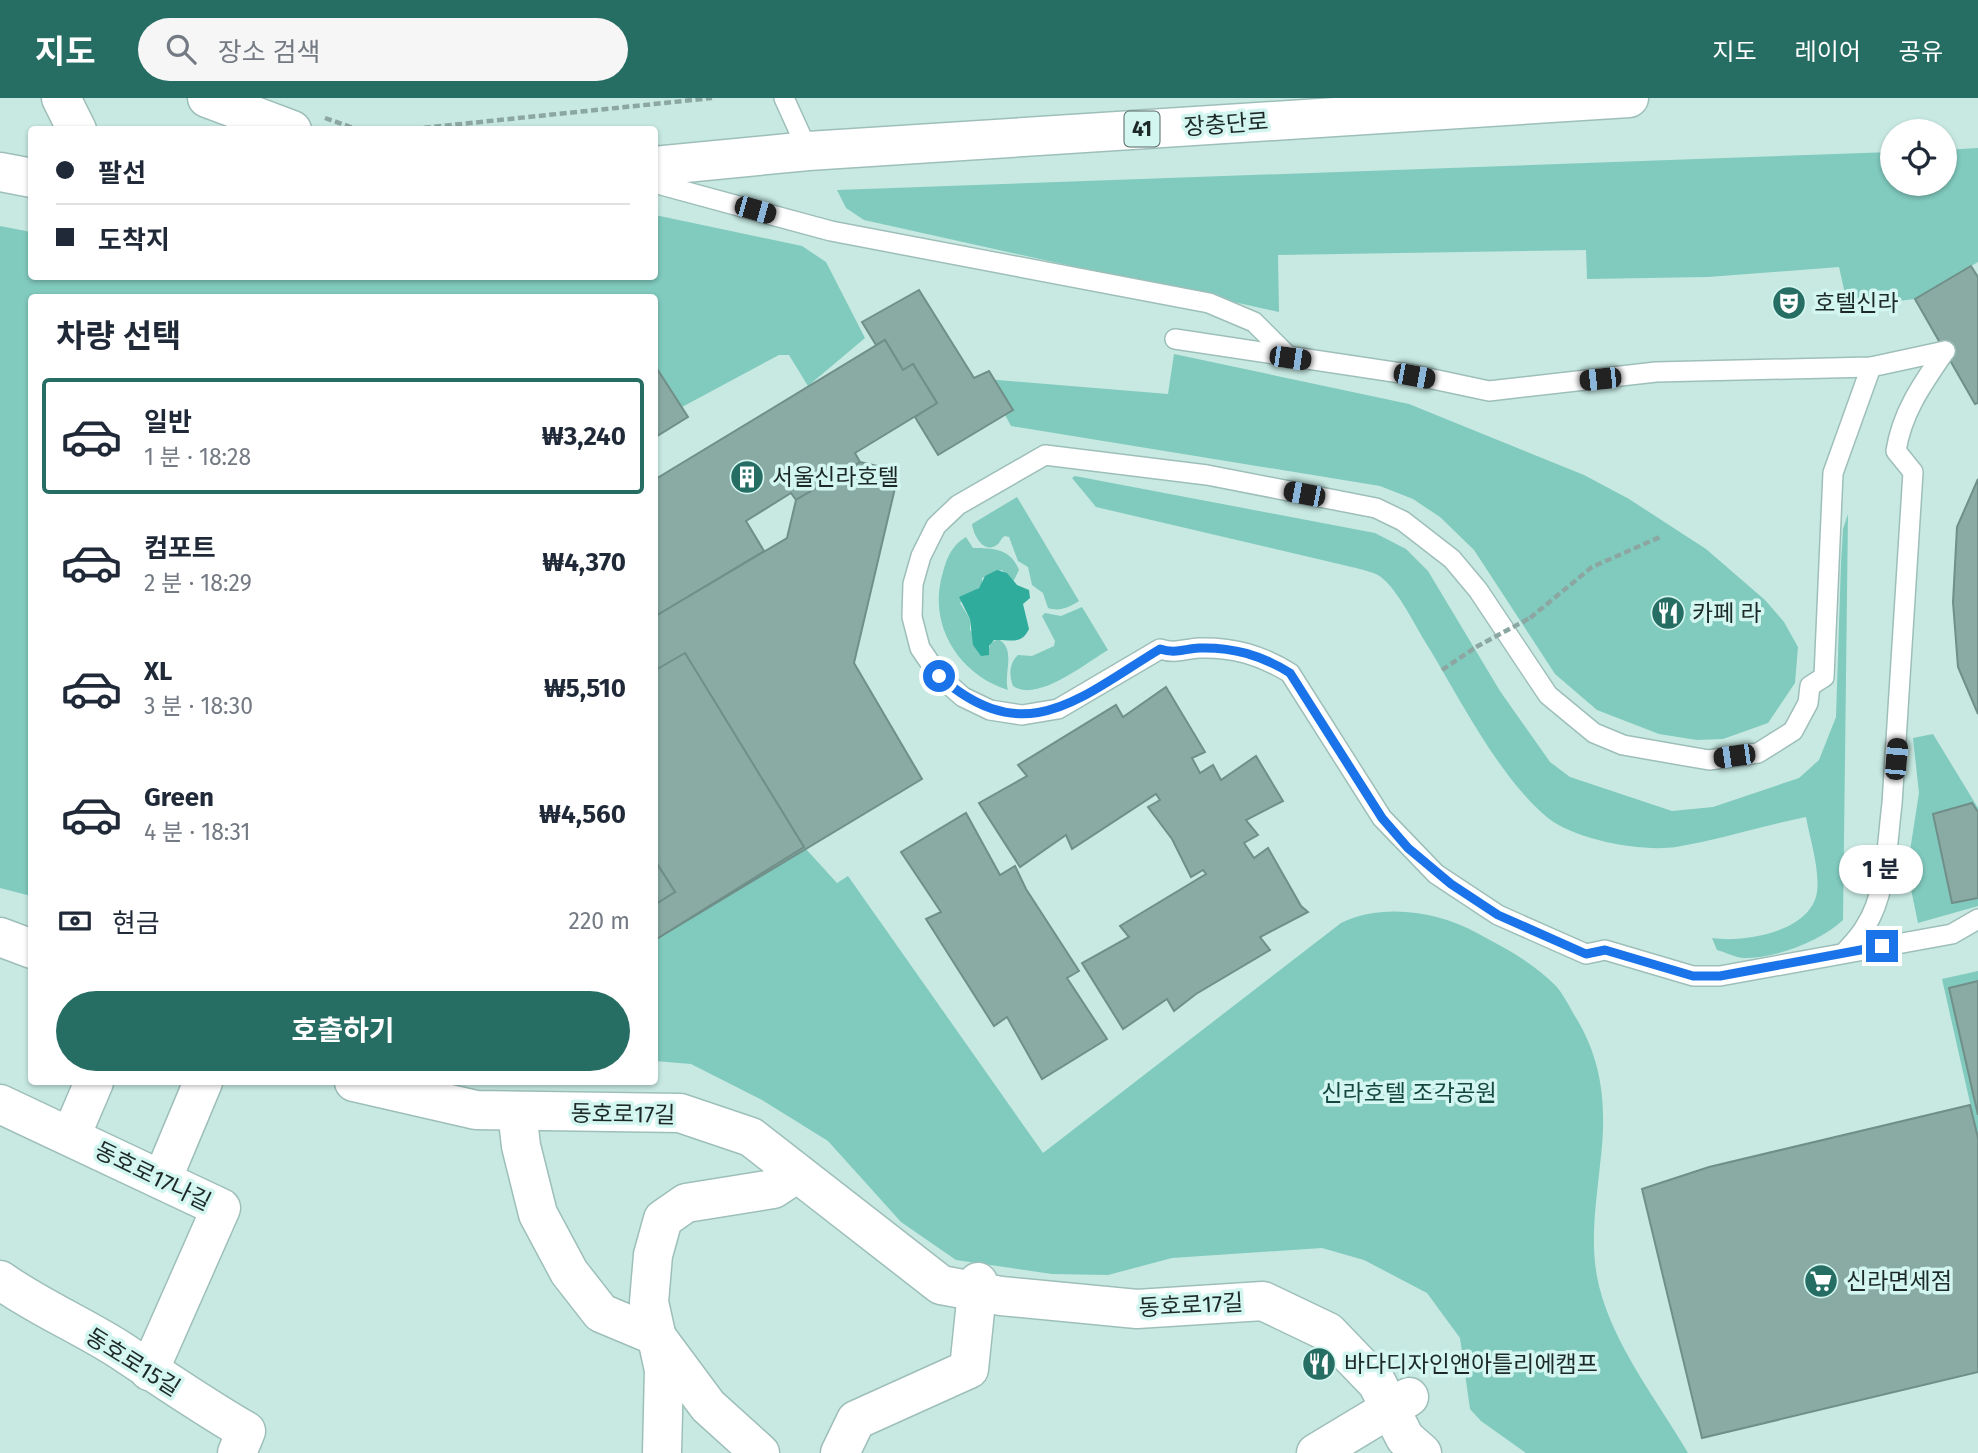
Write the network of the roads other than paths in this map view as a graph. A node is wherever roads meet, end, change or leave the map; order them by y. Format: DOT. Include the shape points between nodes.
graph roads {
  1 [pos="61,98"];
  2 [pos="207,98"];
  3 [pos="784,98"];
  4 [pos="1629,98"];
  5 [pos="75,126"];
  6 [pos="281,126"];
  7 [pos="808,151"];
  8 [pos="658,166"];
  9 [pos="0,172"];
  10 [pos="28,177"];
  11 [pos="658,184"];
  12 [pos="1175,339"];
  13 [pos="1290,358"];
  14 [pos="1871,367"];
  15 [pos="1978,919"];
  16 [pos="0,937"];
  17 [pos="28,948"];
  18 [pos="1845,953"];
  19 [pos="93,1085"];
  20 [pos="202,1085"];
  21 [pos="367,1085"];
  22 [pos="0,1104"];
  23 [pos="516,1111"];
  24 [pos="71,1136"];
  25 [pos="796,1174"];
  26 [pos="162,1180"];
  27 [pos="0,1280"];
  28 [pos="977,1287"];
  29 [pos="656,1336"];
  30 [pos="149,1371"];
  31 [pos="1399,1403"];
  32 [pos="237,1453"];
  33 [pos="662,1453"];
  34 [pos="760,1453"];
  35 [pos="840,1453"];
  36 [pos="1316,1453"];
  37 [pos="1422,1453"];
  1 -- 5 [label="street"];
  2 -- 6 [label="street"];
  3 -- 7 [label="lane"];
  4 -- 7 [label="street, 장충단로 / 41"];
  7 -- 8 [label="street, 장충단로 / 41"];
  9 -- 10 [label="street"];
  11 -- 13 [label="lane" via="831,231 1209,303 1254,321"];
  12 -- 13 [label="lane"];
  13 -- 14 [label="lane" via="1489,391 1656,372"];
  14 -- 18 [label="lane" via="1945,351 1910,402 1899,429 1896,451 1913,472 1892,804 1874,905 1867,925"];
  14 -- 18 [label="lane" via="1833,473 1824,677 1811,686 1808,703 1793,731 1758,753 1709,760 1623,745 1594,733 1548,695 1452,559 1402,521 1363,505 1207,475 1045,455 958,505 936,526 913,584 912,617 920,648 939,676 963,697 990,710 1022,715 1058,709 1160,649 1173,653 1220,649 1269,660 1290,673 1357,782 1408,848 1436,874 1498,915 1586,954 1605,950 1693,976 1720,976"];
  15 -- 18 [label="lane" via="1952,934"];
  16 -- 17 [label="street"];
  19 -- 24 [label="street"];
  20 -- 26 [label="street"];
  21 -- 23 [label="street, 동호로17길" via="476,1110"];
  22 -- 24 [label="street, 동호로17나길"];
  23 -- 25 [label="street, 동호로17길" via="680,1113 751,1138"];
  23 -- 29 [label="street" via="538,1214 569,1272 601,1313"];
  24 -- 26 [label="street, 동호로17나길"];
  25 -- 28 [label="street, 동호로17길" via="941,1285"];
  25 -- 29 [label="street" via="773,1189 686,1203 663,1219 653,1255 649,1302"];
  26 -- 30 [label="street, 동호로17나길" via="221,1208"];
  27 -- 30 [label="street, 동호로15길"];
  28 -- 31 [label="street, 동호로17길" via="1137,1308 1263,1301 1328,1332"];
  28 -- 35 [label="street" via="969,1369 856,1420"];
  29 -- 33 [label="street" via="664,1370"];
  29 -- 34 [label="street" via="708,1406"];
  30 -- 32 [label="street, 동호로15길" via="246,1431"];
  31 -- 36 [label="street"];
  31 -- 37 [label="street, 동호로17길" via="1405,1438"];
}
